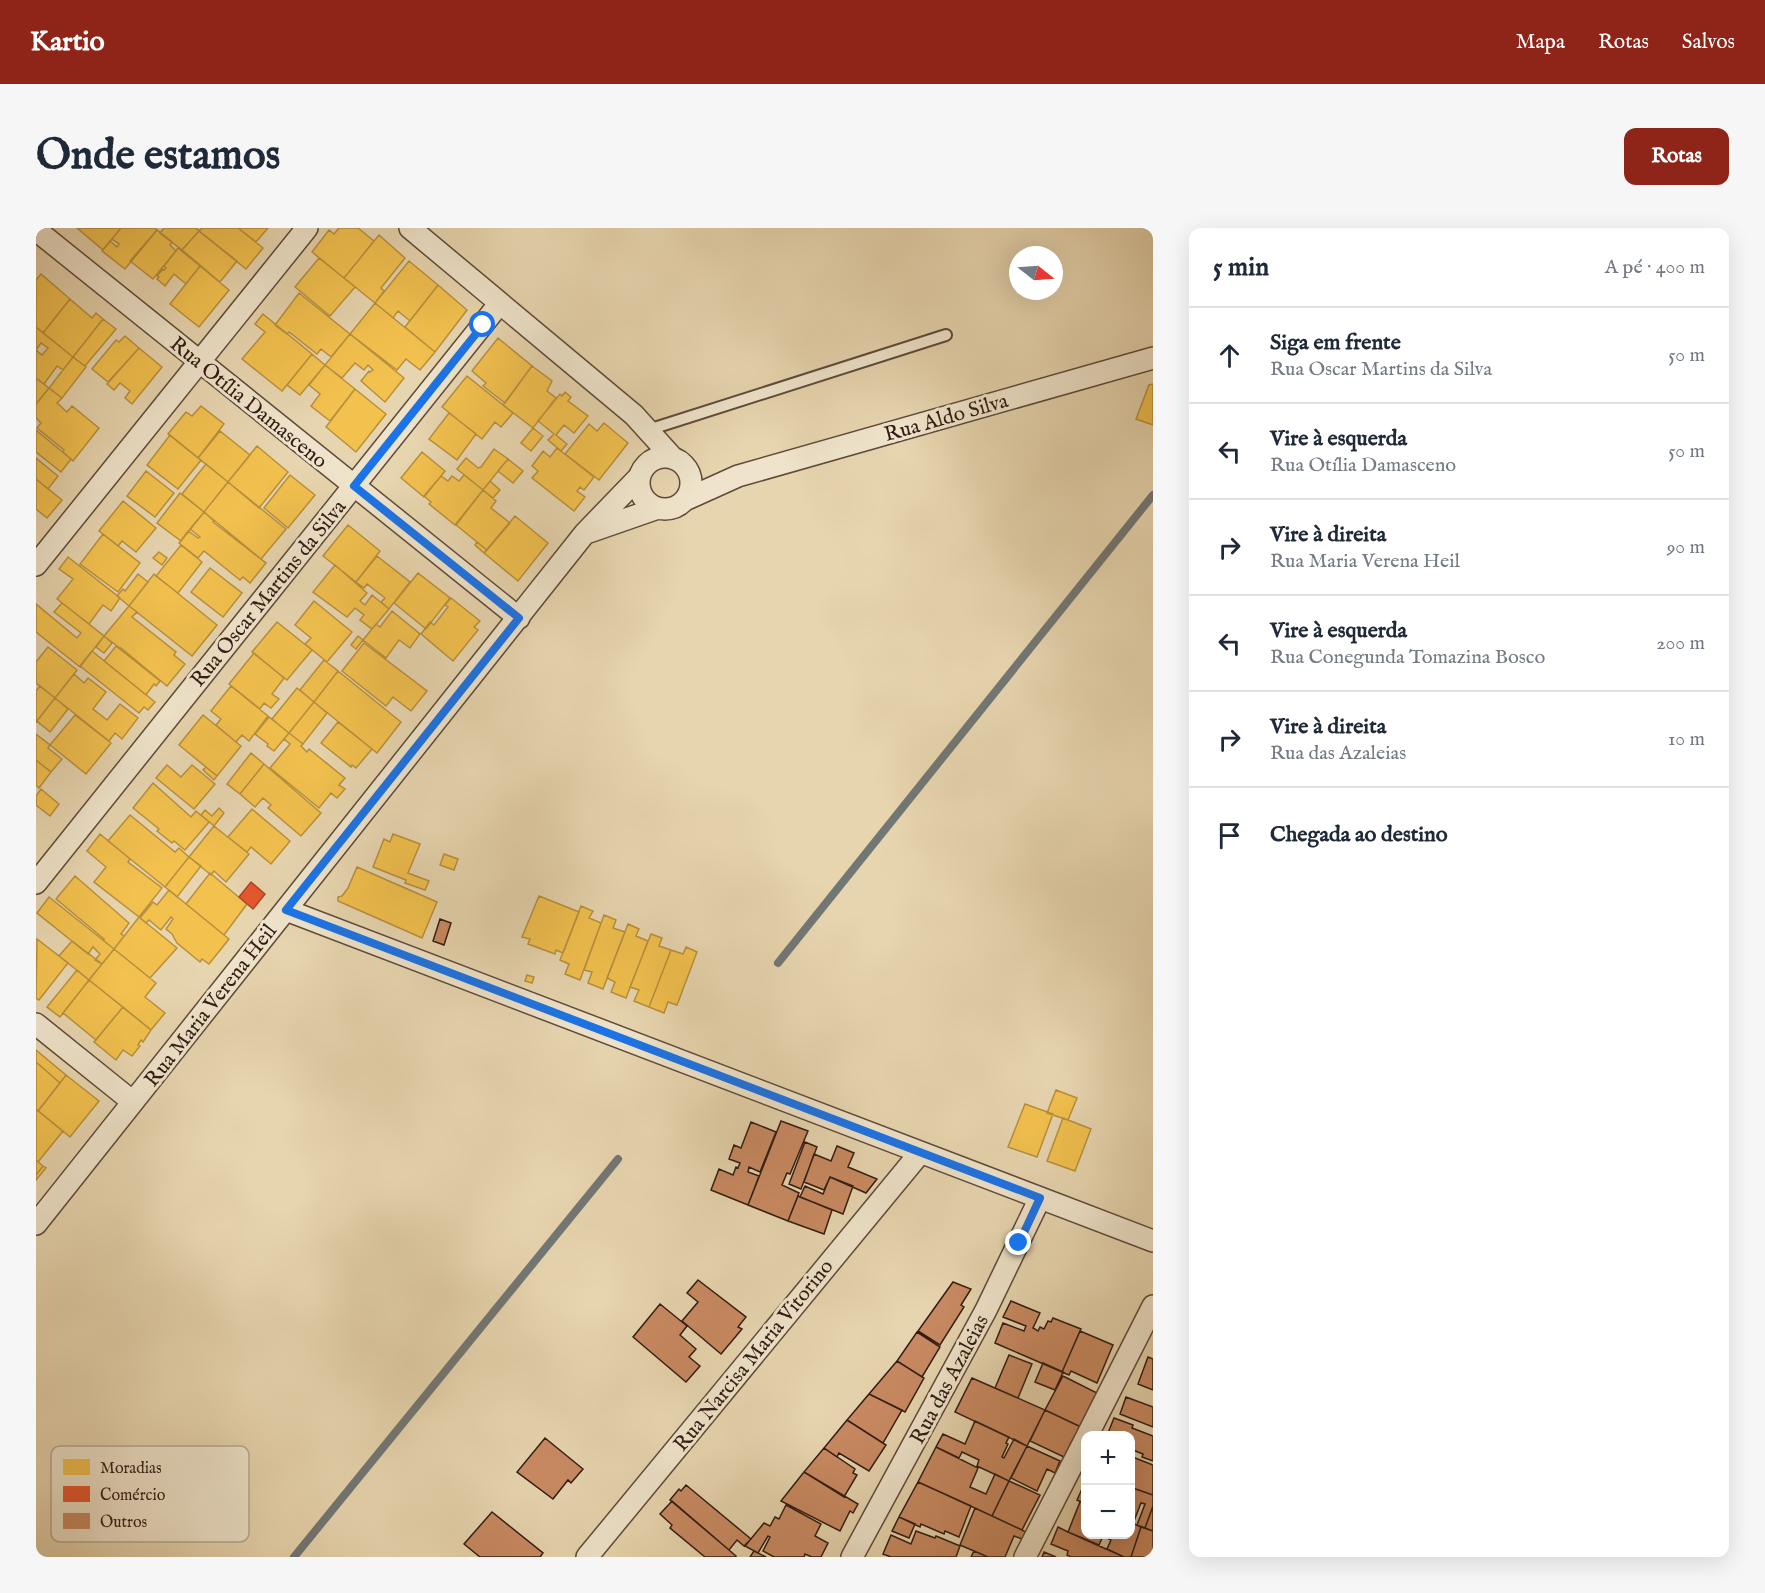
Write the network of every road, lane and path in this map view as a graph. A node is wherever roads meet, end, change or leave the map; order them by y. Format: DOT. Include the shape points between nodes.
graph roads {
  1 [pos="307,228"];
  2 [pos="410,228"];
  3 [pos="39,238"];
  4 [pos="500,303"];
  5 [pos="946,335"];
  6 [pos="1153,358"];
  7 [pos="199,361"];
  8 [pos="648,430"];
  9 [pos="680,464"];
  10 [pos="645,469"];
  11 [pos="738,476"];
  12 [pos="354,486"];
  13 [pos="687,499"];
  14 [pos="658,508"];
  15 [pos="585,533"];
  16 [pos="36,565"];
  17 [pos="519,618"];
  18 [pos="36,883"];
  19 [pos="286,910"];
  20 [pos="36,1024"];
  21 [pos="133,1102"];
  22 [pos="920,1153"];
  23 [pos="1040,1198"];
  24 [pos="36,1224"];
  25 [pos="1153,1241"];
  26 [pos="1153,1306"];
  27 [pos="1089,1431"];
  28 [pos="1081,1447"];
  29 [pos="587,1557"];
  30 [pos="852,1557"];
  31 [pos="1025,1557"];
  1 -- 7 [label="street"];
  2 -- 4 [label="street"];
  3 -- 7 [label="street, Rua Otília Damasceno"];
  4 -- 8 [label="street"];
  4 -- 12 [label="street, Rua Oscar Martins da Silva"];
  5 -- 8 [label="lane"];
  6 -- 11 [label="street, Rua Aldo Silva"];
  7 -- 12 [label="street, Rua Otília Damasceno"];
  7 -- 16 [label="street"];
  8 -- 9 [label="street"];
  8 -- 10 [label="street"];
  9 -- 10 [label="street" via="664,456"];
  9 -- 11 [label="street, Rua Aldo Silva"];
  9 -- 13 [label="street" via="692,484"];
  10 -- 14 [label="street" via="639,484 644,499"];
  10 -- 15 [label="street, Rua Maria Verena Heil"];
  11 -- 13 [label="street, Rua Aldo Silva"];
  12 -- 17 [label="street, Rua Otília Damasceno"];
  12 -- 18 [label="street, Rua Oscar Martins da Silva"];
  13 -- 14 [label="street" via="674,508"];
  14 -- 15 [label="street"];
  15 -- 17 [label="street, Rua Maria Verena Heil"];
  17 -- 19 [label="street, Rua Maria Verena Heil"];
  19 -- 21 [label="street, Rua Maria Verena Heil"];
  19 -- 22 [label="street"];
  20 -- 21 [label="street"];
  21 -- 24 [label="street, Rua Maria Verena Heil"];
  22 -- 23 [label="street"];
  22 -- 29 [label="street, Rua Narcisa Maria Vitorino"];
  23 -- 25 [label="street"];
  23 -- 30 [label="street, Rua das Azaleias" via="986,1310"];
  26 -- 27 [label="street"];
  28 -- 31 [label="street"];
}
